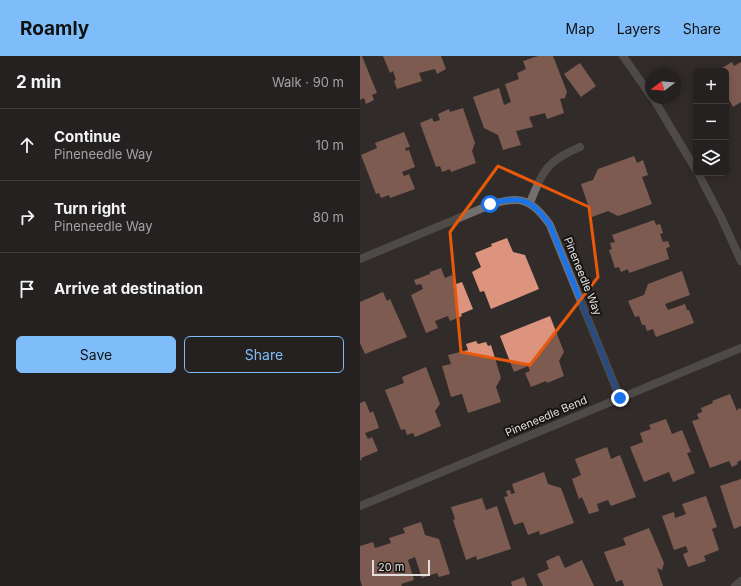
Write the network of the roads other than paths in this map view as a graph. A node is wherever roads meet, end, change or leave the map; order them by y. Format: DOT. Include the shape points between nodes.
graph roads {
  1 [pos="623,56"];
  2 [pos="645,87"];
  3 [pos="656,104"];
  4 [pos="580,147"];
  5 [pos="693,165"];
  6 [pos="700,176"];
  7 [pos="530,203"];
  8 [pos="360,258"];
  9 [pos="741,261"];
  10 [pos="741,348"];
  11 [pos="620,398"];
  12 [pos="360,506"];
  13 [pos="741,581"];
  14 [pos="735,586"];
  1 -- 2 [label="street"];
  3 -- 5 [label="street"];
  4 -- 7 [label="street" via="563,154 547,168"];
  6 -- 9 [label="street"];
  7 -- 8 [label="street" via="511,200 490,204"];
  7 -- 11 [label="street, Pineneedle Way" via="550,225"];
  10 -- 11 [label="street, Pineneedle Bend"];
  11 -- 12 [label="street, Pineneedle Bend"];
  13 -- 14 [label="street"];
}
